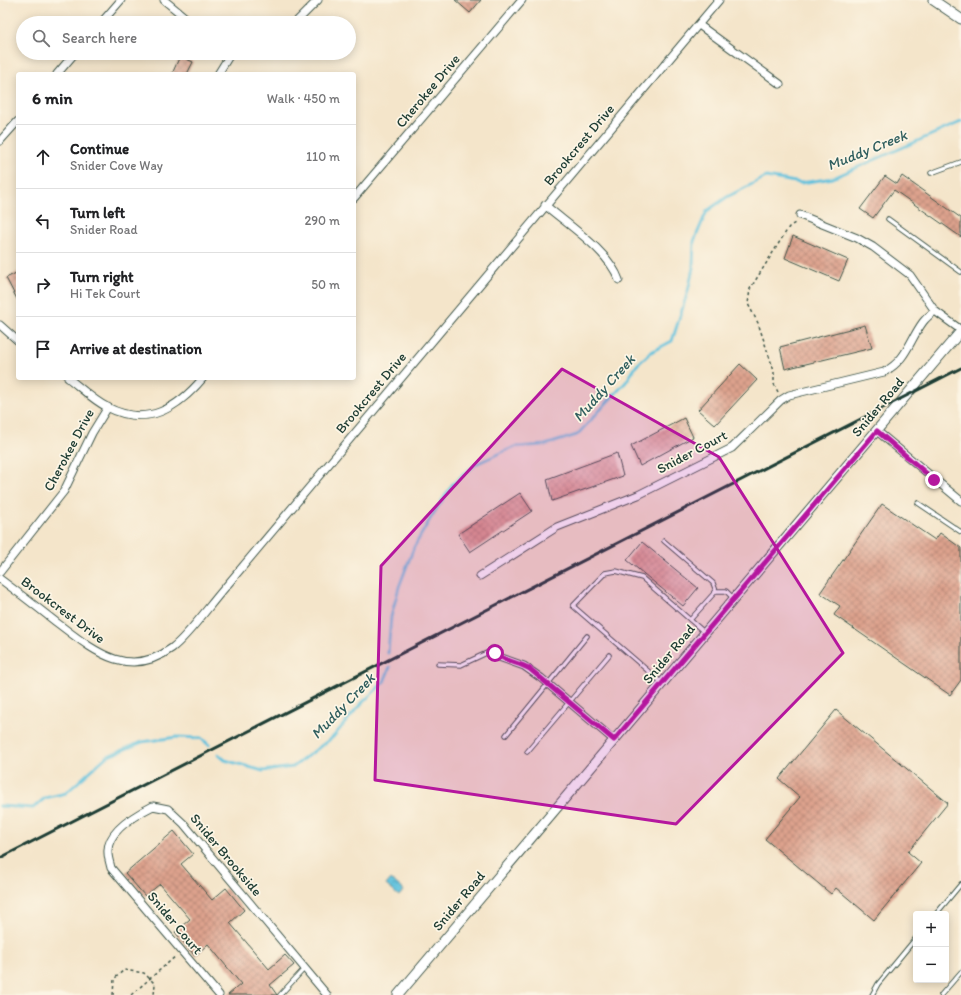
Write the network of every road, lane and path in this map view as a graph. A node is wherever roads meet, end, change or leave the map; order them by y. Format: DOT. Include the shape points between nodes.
graph roads {
  1 [pos="121,0"];
  2 [pos="164,0"];
  3 [pos="318,0"];
  4 [pos="522,0"];
  5 [pos="719,0"];
  6 [pos="933,0"];
  7 [pos="107,16"];
  8 [pos="183,16"];
  9 [pos="302,16"];
  10 [pos="961,19"];
  11 [pos="699,25"];
  12 [pos="69,60"];
  13 [pos="227,60"];
  14 [pos="59,72"];
  15 [pos="219,72"];
  16 [pos="780,84"];
  17 [pos="16,123"];
  18 [pos="0,141"];
  19 [pos="961,162"];
  20 [pos="931,173"];
  21 [pos="356,196"];
  22 [pos="545,205"];
  23 [pos="800,215"];
  24 [pos="888,219"];
  25 [pos="961,272"];
  26 [pos="619,280"];
  27 [pos="935,311"];
  28 [pos="0,325"];
  29 [pos="961,331"];
  30 [pos="16,339"];
  31 [pos="71,380"];
  32 [pos="201,380"];
  33 [pos="781,400"];
  34 [pos="108,407"];
  35 [pos="877,431"];
  36 [pos="961,500"];
  37 [pos="918,503"];
  38 [pos="961,532"];
  39 [pos="664,541"];
  40 [pos="0,572"];
  41 [pos="480,576"];
  42 [pos="0,579"];
  43 [pos="716,591"];
  44 [pos="734,599"];
  45 [pos="690,620"];
  46 [pos="705,633"];
  47 [pos="588,636"];
  48 [pos="493,650"];
  49 [pos="609,655"];
  50 [pos="438,664"];
  51 [pos="548,684"];
  52 [pos="662,684"];
  53 [pos="569,702"];
  54 [pos="506,734"];
  55 [pos="614,740"];
  56 [pos="527,752"];
  57 [pos="111,868"];
  58 [pos="961,884"];
  59 [pos="938,911"];
  60 [pos="913,942"];
  61 [pos="182,951"];
  62 [pos="304,968"];
  63 [pos="961,972"];
  64 [pos="150,979"];
  65 [pos="113,995"];
  66 [pos="131,995"];
  67 [pos="154,995"];
  68 [pos="219,995"];
  69 [pos="280,995"];
  70 [pos="327,995"];
  71 [pos="398,995"];
  72 [pos="872,995"];
  73 [pos="941,995"];
  1 -- 7 [label="street"];
  2 -- 8 [label="street"];
  3 -- 9 [label="street"];
  4 -- 21 [label="street, Cherokee Drive"];
  5 -- 11 [label="street, Brookcrest Drive"];
  6 -- 10 [label="street"];
  11 -- 16 [label="street"];
  11 -- 22 [label="street, Brookcrest Drive"];
  12 -- 14 [label="street"];
  13 -- 15 [label="street"];
  17 -- 18 [label="street"];
  19 -- 20 [label="lane"];
  22 -- 26 [label="street" via="605,257 614,267"];
  22 -- 42 [label="street, Brookcrest Drive" via="172,648 139,662 119,661 106,657"];
  23 -- 27 [label="street" via="873,247 910,275"];
  23 -- 33 [label="path" via="789,227 750,289 748,304 758,323 774,370 774,384"];
  24 -- 25 [label="lane"];
  27 -- 29 [label="street"];
  27 -- 33 [label="street, Snider Court" via="923,322 902,360 884,372 788,395"];
  28 -- 30 [label="street"];
  29 -- 35 [label="street, Snider Road"];
  31 -- 34 [label="street"];
  32 -- 34 [label="street, Cherokee Drive" via="181,401 162,412 133,415"];
  33 -- 41 [label="street, Snider Court" via="732,448 638,495 557,527"];
  34 -- 40 [label="street, Cherokee Drive" via="92,433 64,491"];
  35 -- 36 [label="street"];
  35 -- 44 [label="street, Snider Road"];
  37 -- 38 [label="lane"];
  39 -- 43 [label="lane" via="713,583"];
  43 -- 44 [label="lane" via="726,591"];
  43 -- 45 [label="lane"];
  44 -- 46 [label="street, Snider Road"];
  45 -- 46 [label="lane"];
  45 -- 52 [label="lane" via="642,578 616,571 605,573 573,606"];
  46 -- 52 [label="street, Snider Road"];
  47 -- 51 [label="lane"];
  48 -- 50 [label="lane" via="460,665"];
  48 -- 51 [label="street" via="499,657 524,666"];
  49 -- 53 [label="lane"];
  51 -- 53 [label="street"];
  51 -- 54 [label="lane"];
  52 -- 55 [label="street, Snider Road"];
  53 -- 55 [label="street"];
  53 -- 56 [label="lane"];
  55 -- 71 [label="street, Snider Road"];
  57 -- 61 [label="street, Snider Court"];
  57 -- 62 [label="street, Snider Brookside" via="108,851 111,840 124,823 153,806 168,809 184,824"];
  58 -- 59 [label="lane"];
  60 -- 72 [label="lane"];
  61 -- 64 [label="path"];
  61 -- 68 [label="street, Snider Court"];
  62 -- 69 [label="lane"];
  62 -- 70 [label="street, Snider Brookside"];
  63 -- 73 [label="lane"];
  64 -- 65 [label="path" via="144,972 124,970 114,979"];
  64 -- 66 [label="path"];
  64 -- 67 [label="path" via="155,984"];
}
